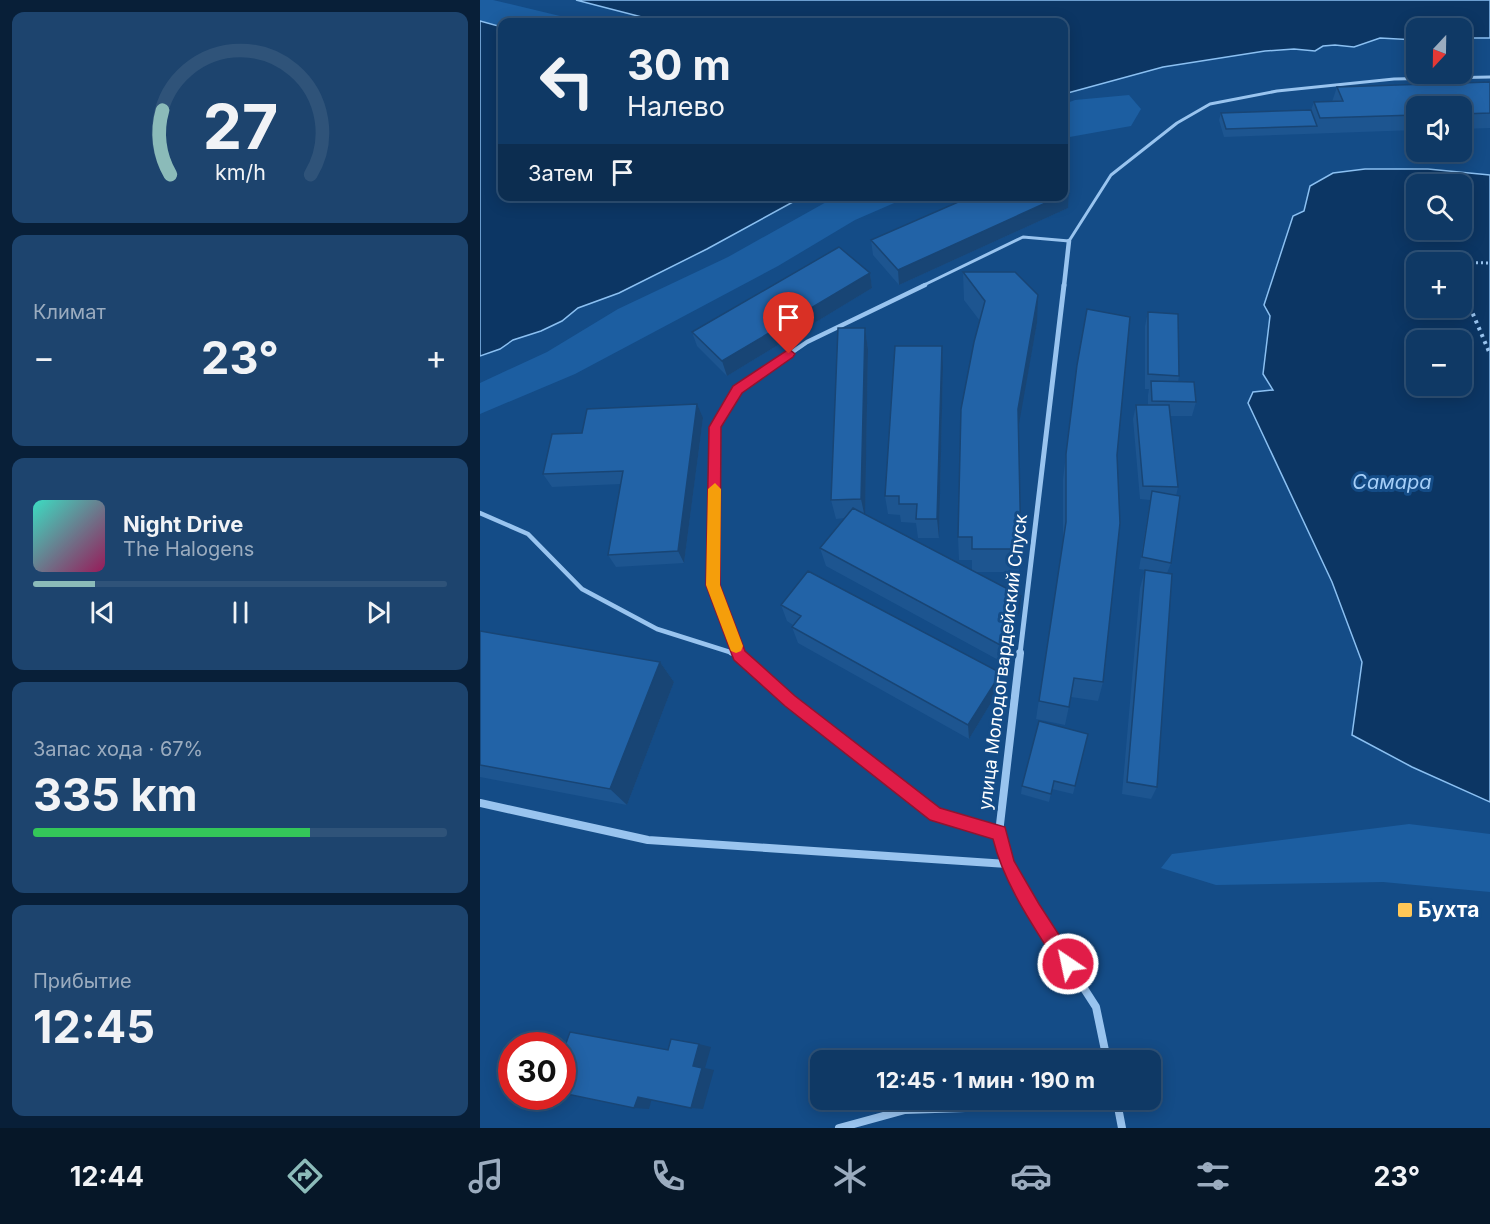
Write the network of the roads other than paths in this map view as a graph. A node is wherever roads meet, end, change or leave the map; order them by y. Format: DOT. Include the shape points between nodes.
graph roads {
  1 [pos="1490,77"];
  2 [pos="1069,241"];
  3 [pos="480,513"];
  4 [pos="739,655"];
  5 [pos="480,803"];
  6 [pos="999,833"];
  7 [pos="1007,864"];
  8 [pos="1105,1050"];
  9 [pos="906,1110"];
  10 [pos="1118,1110"];
  11 [pos="839,1128"];
  12 [pos="1122,1128"];
  1 -- 2 [label="lane" via="1370,82 1277,91 1210,104 1177,123 1111,175"];
  2 -- 4 [label="lane" via="1023,237 807,342 738,390 715,427 713,585"];
  2 -- 6 [label="street, улица Молодогвардейский Спуск"];
  3 -- 4 [label="lane" via="528,534 582,589 657,629"];
  4 -- 6 [label="lane" via="790,701 936,815"];
  5 -- 7 [label="street" via="648,840"];
  6 -- 7 [label="street, улица Молодогвардейский Спуск"];
  7 -- 8 [label="street, улица Молодогвардейский Спуск" via="1095,1007"];
  9 -- 11 [label="street"];
  10 -- 12 [label="street"];
}
